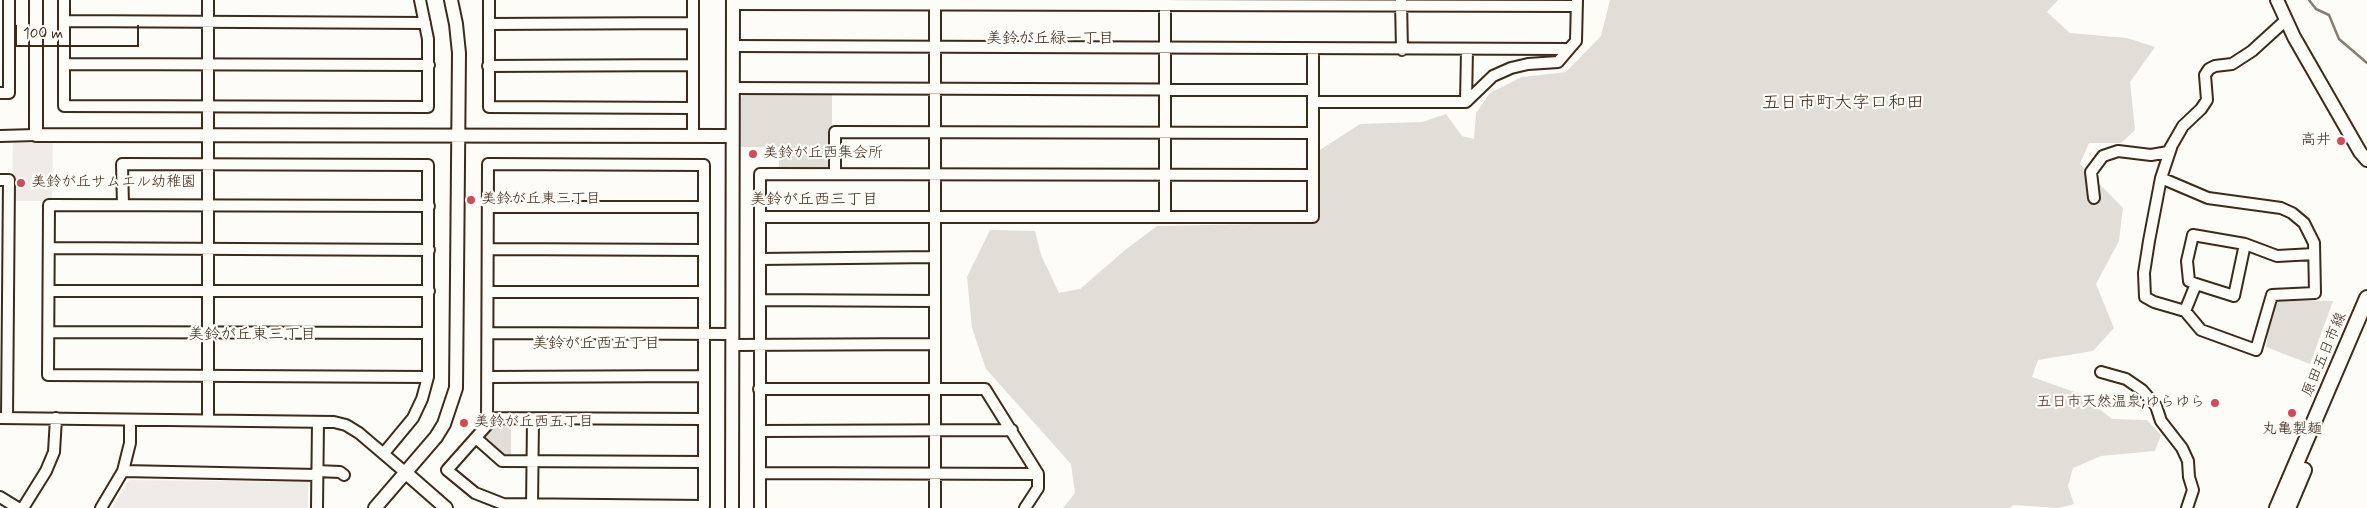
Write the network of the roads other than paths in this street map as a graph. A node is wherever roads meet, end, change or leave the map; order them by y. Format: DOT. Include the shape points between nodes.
graph roads {
  1 [pos="36,0"];
  2 [pos="64,0"];
  3 [pos="208,0"];
  4 [pos="420,0"];
  5 [pos="451,0"];
  6 [pos="489,0"];
  7 [pos="693,0"];
  8 [pos="2277,0"];
  9 [pos="733,2"];
  10 [pos="935,3"];
  11 [pos="1165,3"];
  12 [pos="1401,3"];
  13 [pos="1577,3"];
  14 [pos="6,5"];
  15 [pos="2286,20"];
  16 [pos="64,21"];
  17 [pos="207,22"];
  18 [pos="425,23"];
  19 [pos="489,24"];
  20 [pos="693,24"];
  21 [pos="733,46"];
  22 [pos="936,47"];
  23 [pos="1165,49"];
  24 [pos="1569,49"];
  25 [pos="4,50"];
  26 [pos="1312,50"];
  27 [pos="1402,50"];
  28 [pos="1467,50"];
  29 [pos="64,64"];
  30 [pos="207,65"];
  31 [pos="429,65"];
  32 [pos="693,65"];
  33 [pos="488,66"];
  34 [pos="732,88"];
  35 [pos="935,88"];
  36 [pos="1164,90"];
  37 [pos="1312,90"];
  38 [pos="0,93"];
  39 [pos="1313,102"];
  40 [pos="1466,102"];
  41 [pos="208,107"];
  42 [pos="692,108"];
  43 [pos="935,132"];
  44 [pos="1165,133"];
  45 [pos="1312,133"];
  46 [pos="36,135"];
  47 [pos="208,135"];
  48 [pos="0,136"];
  49 [pos="459,136"];
  50 [pos="693,136"];
  51 [pos="732,136"];
  52 [pos="2171,148"];
  53 [pos="2367,160"];
  54 [pos="208,164"];
  55 [pos="836,174"];
  56 [pos="935,174"];
  57 [pos="1165,175"];
  58 [pos="1313,175"];
  59 [pos="2161,178"];
  60 [pos="0,180"];
  61 [pos="2094,198"];
  62 [pos="123,205"];
  63 [pos="208,206"];
  64 [pos="429,206"];
  65 [pos="488,206"];
  66 [pos="704,208"];
  67 [pos="935,216"];
  68 [pos="760,217"];
  69 [pos="1166,217"];
  70 [pos="5,224"];
  71 [pos="2244,244"];
  72 [pos="49,248"];
  73 [pos="208,249"];
  74 [pos="488,249"];
  75 [pos="429,250"];
  76 [pos="704,250"];
  77 [pos="2314,254"];
  78 [pos="935,258"];
  79 [pos="760,259"];
  80 [pos="2196,284"];
  81 [pos="208,291"];
  82 [pos="48,292"];
  83 [pos="429,292"];
  84 [pos="488,292"];
  85 [pos="704,292"];
  86 [pos="2367,298"];
  87 [pos="760,300"];
  88 [pos="935,301"];
  89 [pos="2185,311"];
  90 [pos="2367,320"];
  91 [pos="48,332"];
  92 [pos="208,333"];
  93 [pos="488,333"];
  94 [pos="428,334"];
  95 [pos="704,334"];
  96 [pos="732,339"];
  97 [pos="935,344"];
  98 [pos="759,345"];
  99 [pos="2101,372"];
  100 [pos="207,375"];
  101 [pos="704,376"];
  102 [pos="428,377"];
  103 [pos="488,377"];
  104 [pos="759,389"];
  105 [pos="935,389"];
  106 [pos="4,418"];
  107 [pos="56,418"];
  108 [pos="488,418"];
  109 [pos="533,419"];
  110 [pos="704,419"];
  111 [pos="130,420"];
  112 [pos="208,420"];
  113 [pos="318,422"];
  114 [pos="1012,430"];
  115 [pos="760,431"];
  116 [pos="934,431"];
  117 [pos="476,438"];
  118 [pos="384,453"];
  119 [pos="532,461"];
  120 [pos="704,462"];
  121 [pos="123,472"];
  122 [pos="317,473"];
  123 [pos="406,473"];
  124 [pos="760,473"];
  125 [pos="935,474"];
  126 [pos="1038,474"];
  127 [pos="344,475"];
  128 [pos="0,497"];
  129 [pos="532,507"];
  130 [pos="18,508"];
  131 [pos="23,508"];
  132 [pos="101,508"];
  133 [pos="316,508"];
  134 [pos="375,508"];
  135 [pos="446,508"];
  136 [pos="732,508"];
  137 [pos="760,508"];
  138 [pos="935,508"];
  139 [pos="1025,508"];
  140 [pos="2187,508"];
  141 [pos="2277,508"];
  142 [pos="2288,508"];
  1 -- 46 [label="street"];
  2 -- 16 [label="street"];
  3 -- 17 [label="street"];
  4 -- 18 [label="street"];
  5 -- 49 [label="street" via="459,53"];
  6 -- 19 [label="street"];
  7 -- 20 [label="street"];
  8 -- 15 [label="street"];
  9 -- 10 [label="street"];
  9 -- 21 [label="street"];
  10 -- 11 [label="street"];
  10 -- 22 [label="street"];
  11 -- 12 [label="street"];
  11 -- 23 [label="street"];
  12 -- 13 [label="street"];
  12 -- 27 [label="street"];
  13 -- 24 [label="street" via="1576,41"];
  14 -- 25 [label="street"];
  15 -- 52 [label="street" via="2252,51 2232,64 2209,69 2205,75 2207,100 2183,126"];
  15 -- 53 [label="street"];
  16 -- 17 [label="street"];
  16 -- 29 [label="street"];
  17 -- 18 [label="street"];
  17 -- 30 [label="street"];
  18 -- 31 [label="street"];
  19 -- 20 [label="street"];
  19 -- 33 [label="street"];
  20 -- 32 [label="street"];
  21 -- 22 [label="street"];
  21 -- 34 [label="street"];
  22 -- 23 [label="street"];
  22 -- 35 [label="street"];
  23 -- 26 [label="street"];
  23 -- 36 [label="street"];
  24 -- 28 [label="street"];
  24 -- 40 [label="street" via="1558,62 1528,64 1493,76"];
  25 -- 38 [label="street" via="9,93"];
  26 -- 27 [label="street"];
  26 -- 37 [label="street"];
  27 -- 28 [label="street"];
  28 -- 40 [label="street"];
  29 -- 30 [label="street"];
  29 -- 41 [label="street" via="64,106"];
  30 -- 31 [label="street"];
  30 -- 41 [label="street"];
  31 -- 41 [label="street" via="428,107"];
  32 -- 33 [label="street"];
  32 -- 42 [label="street"];
  33 -- 42 [label="street" via="489,107"];
  34 -- 35 [label="street"];
  34 -- 51 [label="street"];
  35 -- 36 [label="street"];
  35 -- 43 [label="street"];
  36 -- 37 [label="street"];
  36 -- 44 [label="street"];
  37 -- 39 [label="street"];
  39 -- 40 [label="street"];
  39 -- 45 [label="street"];
  41 -- 47 [label="street"];
  42 -- 50 [label="street"];
  43 -- 44 [label="street"];
  43 -- 55 [label="street" via="835,132"];
  43 -- 56 [label="street"];
  44 -- 45 [label="street"];
  44 -- 57 [label="street"];
  45 -- 58 [label="street"];
  46 -- 47 [label="street"];
  46 -- 48 [label="street"];
  47 -- 49 [label="street"];
  47 -- 54 [label="street"];
  49 -- 50 [label="street"];
  49 -- 123 [label="street" via="456,388 444,424"];
  50 -- 51 [label="street"];
  51 -- 96 [label="street"];
  52 -- 59 [label="street"];
  52 -- 61 [label="street" via="2158,154 2118,151 2103,156 2091,172"];
  54 -- 62 [label="street" via="122,164"];
  54 -- 63 [label="street"];
  54 -- 64 [label="street" via="428,165"];
  55 -- 56 [label="street"];
  55 -- 68 [label="street" via="760,174"];
  56 -- 57 [label="street"];
  56 -- 67 [label="street"];
  57 -- 58 [label="street"];
  57 -- 69 [label="street"];
  58 -- 69 [label="street" via="1313,216"];
  59 -- 77 [label="street" via="2208,198 2281,208 2292,213 2304,223 2314,243"];
  59 -- 89 [label="street" via="2144,273 2145,297"];
  60 -- 70 [label="street" via="10,180"];
  62 -- 63 [label="street"];
  62 -- 72 [label="street" via="49,205"];
  63 -- 64 [label="street"];
  63 -- 73 [label="street"];
  64 -- 75 [label="street"];
  65 -- 66 [label="street"];
  65 -- 66 [label="street" via="488,164 704,165"];
  65 -- 74 [label="street"];
  66 -- 76 [label="street"];
  67 -- 68 [label="street"];
  67 -- 69 [label="street"];
  67 -- 78 [label="street"];
  68 -- 79 [label="street"];
  70 -- 106 [label="street"];
  71 -- 77 [label="street" via="2277,256"];
  71 -- 80 [label="street" via="2234,296"];
  71 -- 80 [label="street" via="2193,235 2188,268 2189,281"];
  72 -- 73 [label="street"];
  72 -- 82 [label="street"];
  73 -- 75 [label="street"];
  73 -- 81 [label="street"];
  74 -- 76 [label="street"];
  74 -- 84 [label="street"];
  75 -- 83 [label="street"];
  76 -- 85 [label="street"];
  77 -- 89 [label="street" via="2315,293 2272,295 2256,350 2201,330"];
  78 -- 79 [label="street"];
  78 -- 88 [label="street"];
  79 -- 87 [label="street"];
  80 -- 89 [label="street"];
  81 -- 82 [label="street"];
  81 -- 83 [label="street"];
  81 -- 92 [label="street"];
  82 -- 91 [label="street"];
  83 -- 94 [label="street"];
  84 -- 85 [label="street"];
  84 -- 93 [label="street"];
  85 -- 95 [label="street"];
  86 -- 141 [label="main road, 原田五日市線"];
  87 -- 88 [label="street"];
  87 -- 98 [label="street"];
  88 -- 97 [label="street"];
  90 -- 142 [label="main road, 原田五日市線"];
  91 -- 92 [label="street"];
  91 -- 100 [label="street" via="48,375"];
  92 -- 94 [label="street"];
  92 -- 100 [label="street"];
  93 -- 95 [label="street"];
  93 -- 103 [label="street"];
  94 -- 102 [label="street"];
  95 -- 96 [label="street"];
  95 -- 101 [label="street"];
  96 -- 98 [label="street"];
  96 -- 136 [label="street"];
  97 -- 98 [label="street"];
  97 -- 105 [label="street"];
  98 -- 104 [label="street"];
  99 -- 140 [label="street" via="2126,379 2142,390 2156,406 2161,421 2188,461 2193,490"];
  100 -- 102 [label="street"];
  100 -- 112 [label="street"];
  101 -- 103 [label="street"];
  101 -- 110 [label="street"];
  102 -- 118 [label="street" via="413,418"];
  103 -- 108 [label="street"];
  104 -- 105 [label="street"];
  104 -- 115 [label="street"];
  105 -- 114 [label="street" via="985,389"];
  105 -- 116 [label="street"];
  106 -- 107 [label="street"];
  107 -- 111 [label="street"];
  107 -- 131 [label="street" via="54,452"];
  108 -- 109 [label="street"];
  108 -- 117 [label="street" via="487,425"];
  109 -- 110 [label="street"];
  109 -- 119 [label="street"];
  110 -- 120 [label="street"];
  111 -- 112 [label="street"];
  111 -- 121 [label="street" via="130,443"];
  112 -- 113 [label="street"];
  113 -- 118 [label="street" via="346,425"];
  113 -- 122 [label="street"];
  114 -- 116 [label="street"];
  114 -- 126 [label="street"];
  115 -- 116 [label="street"];
  115 -- 124 [label="street"];
  116 -- 125 [label="street"];
  117 -- 119 [label="street" via="502,462"];
  117 -- 129 [label="street" via="448,470 476,494 490,501"];
  118 -- 123 [label="street"];
  119 -- 120 [label="street"];
  119 -- 129 [label="street"];
  120 -- 129 [label="street" via="704,506"];
  121 -- 122 [label="street"];
  121 -- 132 [label="street"];
  122 -- 127 [label="street" via="340,472"];
  122 -- 133 [label="street"];
  123 -- 134 [label="street"];
  123 -- 135 [label="street"];
  124 -- 125 [label="street"];
  124 -- 137 [label="street"];
  125 -- 126 [label="street"];
  125 -- 138 [label="street"];
  126 -- 139 [label="street" via="1038,488"];
  128 -- 130 [label="street"];
}
